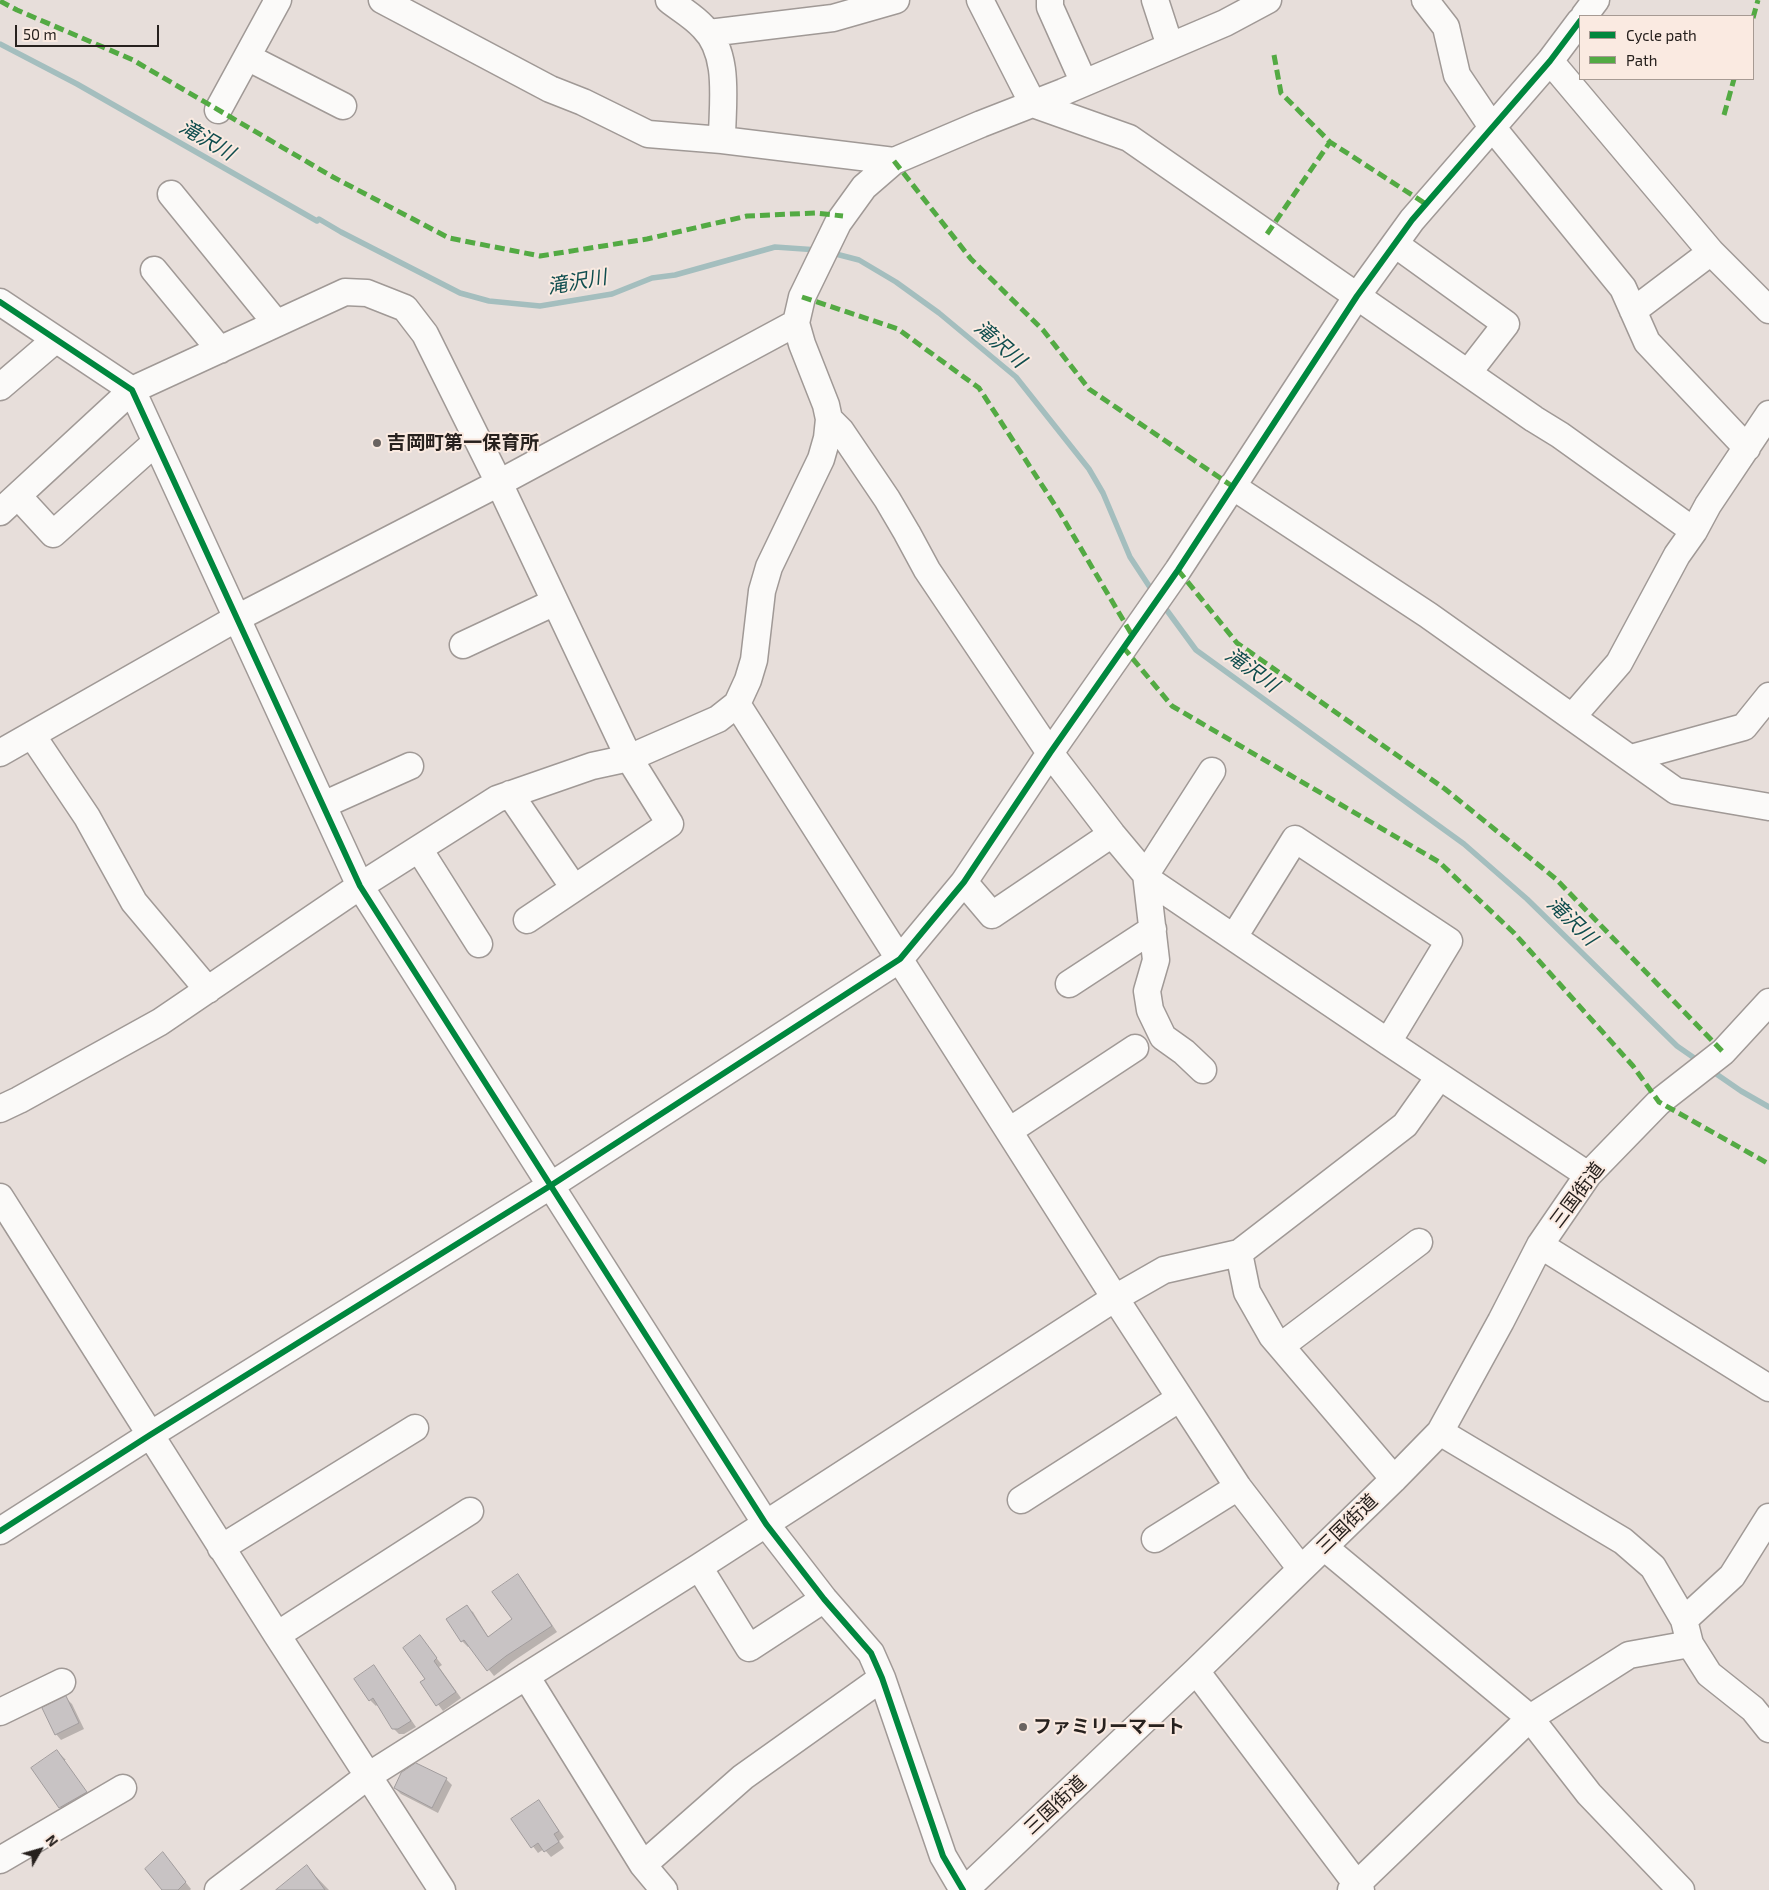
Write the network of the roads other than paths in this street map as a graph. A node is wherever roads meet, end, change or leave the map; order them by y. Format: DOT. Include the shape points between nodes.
graph roads {
  1 [pos="278,0"];
  2 [pos="382,0"];
  3 [pos="669,0"];
  4 [pos="896,0"];
  5 [pos="980,0"];
  6 [pos="1050,0"];
  7 [pos="1155,0"];
  8 [pos="1268,0"];
  9 [pos="1425,0"];
  10 [pos="1596,0"];
  11 [pos="830,9"];
  12 [pos="1585,15"];
  13 [pos="1579,22"];
  14 [pos="708,34"];
  15 [pos="1170,46"];
  16 [pos="247,57"];
  17 [pos="1550,61"];
  18 [pos="1084,83"];
  19 [pos="1033,104"];
  20 [pos="343,106"];
  21 [pos="218,110"];
  22 [pos="1492,128"];
  23 [pos="722,140"];
  24 [pos="894,161"];
  25 [pos="171,194"];
  26 [pos="1395,244"];
  27 [pos="1711,252"];
  28 [pos="154,270"];
  29 [pos="1356,296"];
  30 [pos="0,302"];
  31 [pos="1769,310"];
  32 [pos="1633,311"];
  33 [pos="796,323"];
  34 [pos="276,324"];
  35 [pos="55,340"];
  36 [pos="220,350"];
  37 [pos="1468,373"];
  38 [pos="0,387"];
  39 [pos="132,390"];
  40 [pos="1769,414"];
  41 [pos="829,419"];
  42 [pos="156,442"];
  43 [pos="1747,448"];
  44 [pos="499,483"];
  45 [pos="1232,486"];
  46 [pos="9,504"];
  47 [pos="1694,531"];
  48 [pos="555,602"];
  49 [pos="237,618"];
  50 [pos="462,644"];
  51 [pos="1769,696"];
  52 [pos="737,704"];
  53 [pos="1573,716"];
  54 [pos="32,735"];
  55 [pos="0,753"];
  56 [pos="1050,753"];
  57 [pos="628,758"];
  58 [pos="1631,758"];
  59 [pos="410,766"];
  60 [pos="1212,771"];
  61 [pos="510,794"];
  62 [pos="323,805"];
  63 [pos="1769,807"];
  64 [pos="1112,834"];
  65 [pos="419,849"];
  66 [pos="1146,874"];
  67 [pos="964,882"];
  68 [pos="360,886"];
  69 [pos="574,888"];
  70 [pos="527,920"];
  71 [pos="1152,929"];
  72 [pos="1234,937"];
  73 [pos="479,944"];
  74 [pos="900,959"];
  75 [pos="1069,984"];
  76 [pos="208,990"];
  77 [pos="1769,1002"];
  78 [pos="1388,1042"];
  79 [pos="1135,1048"];
  80 [pos="1203,1070"];
  81 [pos="1439,1076"];
  82 [pos="0,1109"];
  83 [pos="1009,1131"];
  84 [pos="1588,1175"];
  85 [pos="550,1186"];
  86 [pos="0,1197"];
  87 [pos="1419,1242"];
  88 [pos="1540,1245"];
  89 [pos="1239,1253"];
  90 [pos="1115,1298"];
  91 [pos="1281,1346"];
  92 [pos="1769,1388"];
  93 [pos="1180,1398"];
  94 [pos="415,1428"];
  95 [pos="1440,1432"];
  96 [pos="150,1435"];
  97 [pos="1394,1479"];
  98 [pos="1238,1487"];
  99 [pos="1021,1500"];
  100 [pos="470,1511"];
  101 [pos="1769,1517"];
  102 [pos="766,1524"];
  103 [pos="0,1531"];
  104 [pos="1155,1539"];
  105 [pos="1324,1547"];
  106 [pos="222,1548"];
  107 [pos="699,1566"];
  108 [pos="1301,1569"];
  109 [pos="824,1599"];
  110 [pos="1684,1620"];
  111 [pos="277,1635"];
  112 [pos="1690,1644"];
  113 [pos="1196,1671"];
  114 [pos="526,1676"];
  115 [pos="882,1678"];
  116 [pos="62,1682"];
  117 [pos="0,1712"];
  118 [pos="1530,1718"];
  119 [pos="1769,1729"];
  120 [pos="368,1776"];
  121 [pos="123,1788"];
  122 [pos="0,1860"];
  123 [pos="643,1865"];
  124 [pos="1356,1888"];
  125 [pos="218,1890"];
  126 [pos="442,1890"];
  127 [pos="664,1890"];
  128 [pos="964,1890"];
  129 [pos="1681,1890"];
  1 -- 16 [label="street"];
  2 -- 23 [label="street" via="550,89 648,134"];
  3 -- 14 [label="street" via="697,21"];
  4 -- 11 [label="street"];
  5 -- 19 [label="street"];
  6 -- 18 [label="street" via="1050,7"];
  7 -- 15 [label="street"];
  8 -- 15 [label="street" via="1225,23"];
  9 -- 22 [label="street" via="1446,28 1457,75"];
  10 -- 12 [label="street"];
  11 -- 14 [label="street"];
  13 -- 17 [label="street"];
  14 -- 23 [label="street" via="716,44 722,75"];
  15 -- 18 [label="street"];
  16 -- 20 [label="street"];
  16 -- 21 [label="street"];
  17 -- 22 [label="street"];
  17 -- 27 [label="street"];
  18 -- 19 [label="street"];
  19 -- 24 [label="street"];
  19 -- 29 [label="street" via="1129,138"];
  22 -- 26 [label="street"];
  22 -- 32 [label="street" via="1623,288"];
  23 -- 24 [label="street"];
  24 -- 33 [label="street" via="864,187 838,223 802,297"];
  25 -- 34 [label="street"];
  26 -- 29 [label="street"];
  26 -- 37 [label="street" via="1506,324"];
  27 -- 31 [label="street"];
  27 -- 32 [label="street"];
  28 -- 36 [label="street"];
  29 -- 37 [label="street"];
  29 -- 45 [label="street"];
  30 -- 35 [label="street"];
  32 -- 43 [label="street" via="1647,342"];
  33 -- 41 [label="street"];
  33 -- 44 [label="street"];
  34 -- 36 [label="street"];
  34 -- 44 [label="street" via="345,292 367,293 405,308 425,334"];
  35 -- 38 [label="street"];
  35 -- 39 [label="street"];
  36 -- 39 [label="street"];
  37 -- 47 [label="street"];
  39 -- 42 [label="street"];
  39 -- 46 [label="street"];
  40 -- 43 [label="street"];
  41 -- 52 [label="street" via="820,459 769,567 762,591 754,660"];
  41 -- 56 [label="street" via="841,431 887,499 927,570"];
  42 -- 46 [label="street" via="53,534"];
  42 -- 49 [label="street"];
  43 -- 47 [label="street"];
  44 -- 48 [label="street"];
  44 -- 49 [label="street"];
  45 -- 53 [label="street" via="1428,615"];
  45 -- 56 [label="street" via="1178,570"];
  47 -- 53 [label="street" via="1677,555 1619,663"];
  48 -- 50 [label="street"];
  48 -- 57 [label="street"];
  49 -- 54 [label="street"];
  49 -- 62 [label="street"];
  51 -- 58 [label="street" via="1744,727"];
  52 -- 57 [label="street" via="718,719"];
  52 -- 74 [label="street"];
  53 -- 58 [label="street"];
  54 -- 55 [label="street"];
  54 -- 76 [label="street" via="87,817 134,902"];
  56 -- 64 [label="street"];
  56 -- 67 [label="street"];
  57 -- 61 [label="street" via="592,766"];
  57 -- 69 [label="street" via="670,824"];
  58 -- 63 [label="street" via="1676,791"];
  59 -- 62 [label="street"];
  60 -- 66 [label="street"];
  61 -- 65 [label="street"];
  61 -- 69 [label="street"];
  62 -- 68 [label="street"];
  64 -- 66 [label="street"];
  64 -- 67 [label="street" via="992,915"];
  65 -- 68 [label="street"];
  65 -- 73 [label="street"];
  66 -- 71 [label="street"];
  66 -- 72 [label="street"];
  67 -- 74 [label="street"];
  68 -- 76 [label="street"];
  68 -- 85 [label="street"];
  69 -- 70 [label="street"];
  71 -- 75 [label="street"];
  71 -- 80 [label="street" via="1156,960 1147,991 1150,1010 1163,1037"];
  72 -- 78 [label="street"];
  72 -- 78 [label="street" via="1295,839 1449,941"];
  74 -- 83 [label="street"];
  74 -- 85 [label="street"];
  76 -- 82 [label="street" via="160,1022"];
  77 -- 84 [label="street, 三国街道" via="1723,1052 1659,1102"];
  78 -- 81 [label="street"];
  79 -- 83 [label="street"];
  81 -- 84 [label="street"];
  81 -- 89 [label="street" via="1405,1125"];
  83 -- 90 [label="street"];
  84 -- 88 [label="street, 三国街道"];
  85 -- 96 [label="street"];
  85 -- 102 [label="street"];
  86 -- 96 [label="street"];
  87 -- 91 [label="street"];
  88 -- 92 [label="street"];
  88 -- 95 [label="street, 三国街道"];
  89 -- 90 [label="street" via="1164,1270"];
  89 -- 91 [label="street" via="1247,1292"];
  90 -- 93 [label="street"];
  90 -- 102 [label="street"];
  91 -- 97 [label="street"];
  93 -- 98 [label="street"];
  93 -- 99 [label="street"];
  94 -- 106 [label="street"];
  95 -- 97 [label="street, 三国街道"];
  95 -- 110 [label="street" via="1623,1541 1653,1567"];
  96 -- 103 [label="street"];
  96 -- 106 [label="street"];
  97 -- 105 [label="street, 三国街道"];
  98 -- 104 [label="street"];
  98 -- 108 [label="street"];
  100 -- 111 [label="street"];
  101 -- 110 [label="street" via="1732,1576"];
  102 -- 107 [label="street"];
  102 -- 109 [label="street"];
  105 -- 108 [label="street, 三国街道"];
  105 -- 118 [label="street"];
  106 -- 111 [label="street"];
  107 -- 109 [label="street" via="749,1648"];
  107 -- 114 [label="street"];
  108 -- 113 [label="street, 三国街道"];
  109 -- 115 [label="street" via="871,1653"];
  110 -- 112 [label="street"];
  111 -- 120 [label="street"];
  112 -- 118 [label="street" via="1629,1656"];
  112 -- 119 [label="street" via="1709,1674 1754,1709"];
  113 -- 124 [label="street"];
  113 -- 128 [label="street, 三国街道"];
  114 -- 120 [label="street"];
  114 -- 123 [label="street"];
  115 -- 123 [label="street" via="742,1777"];
  115 -- 128 [label="street" via="943,1856"];
  116 -- 117 [label="street"];
  118 -- 124 [label="street"];
  118 -- 129 [label="street" via="1589,1794"];
  120 -- 125 [label="street"];
  120 -- 126 [label="street"];
  121 -- 122 [label="street"];
  123 -- 127 [label="street"];
}
